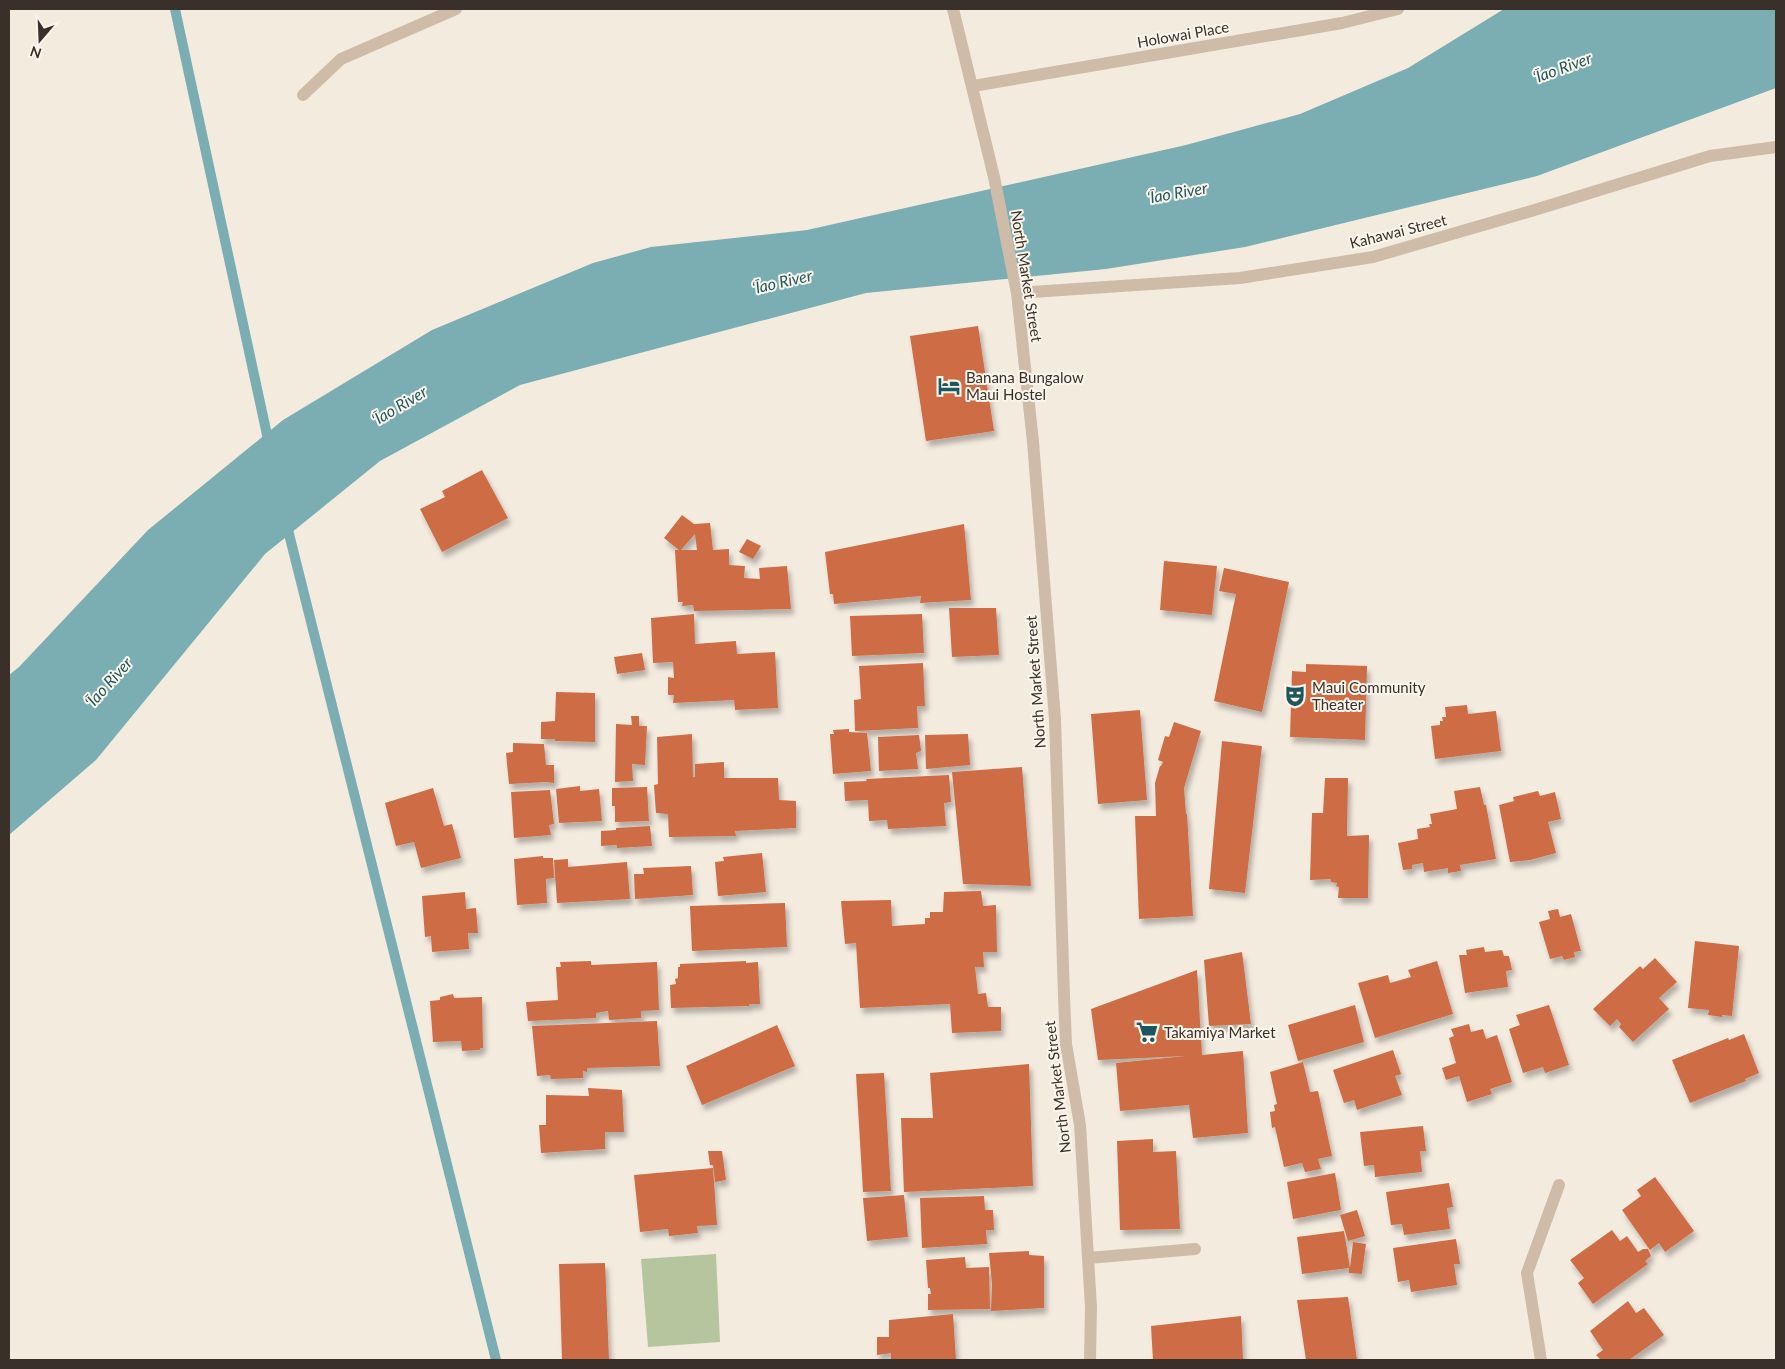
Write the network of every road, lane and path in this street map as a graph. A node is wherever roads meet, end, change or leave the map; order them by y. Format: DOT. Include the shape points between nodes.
graph roads {
  1 [pos="456,9"];
  2 [pos="953,9"];
  3 [pos="1398,9"];
  4 [pos="973,86"];
  5 [pos="303,95"];
  6 [pos="1776,148"];
  7 [pos="1017,293"];
  8 [pos="1559,1185"];
  9 [pos="1195,1249"];
  10 [pos="1088,1258"];
  11 [pos="1090,1360"];
  12 [pos="1541,1360"];
  1 -- 5 [label="street" via="342,59"];
  2 -- 4 [label="street, North Market Street"];
  3 -- 4 [label="street, Holowai Place" via="1342,23"];
  4 -- 7 [label="street, North Market Street"];
  6 -- 7 [label="street, Kahawai Street" via="1710,156 1373,257 1240,278"];
  7 -- 10 [label="street, North Market Street" via="1033,442 1055,719 1066,1044 1080,1125"];
  8 -- 12 [label="street" via="1527,1273"];
  9 -- 10 [label="street"];
  10 -- 11 [label="street, North Market Street"];
}
